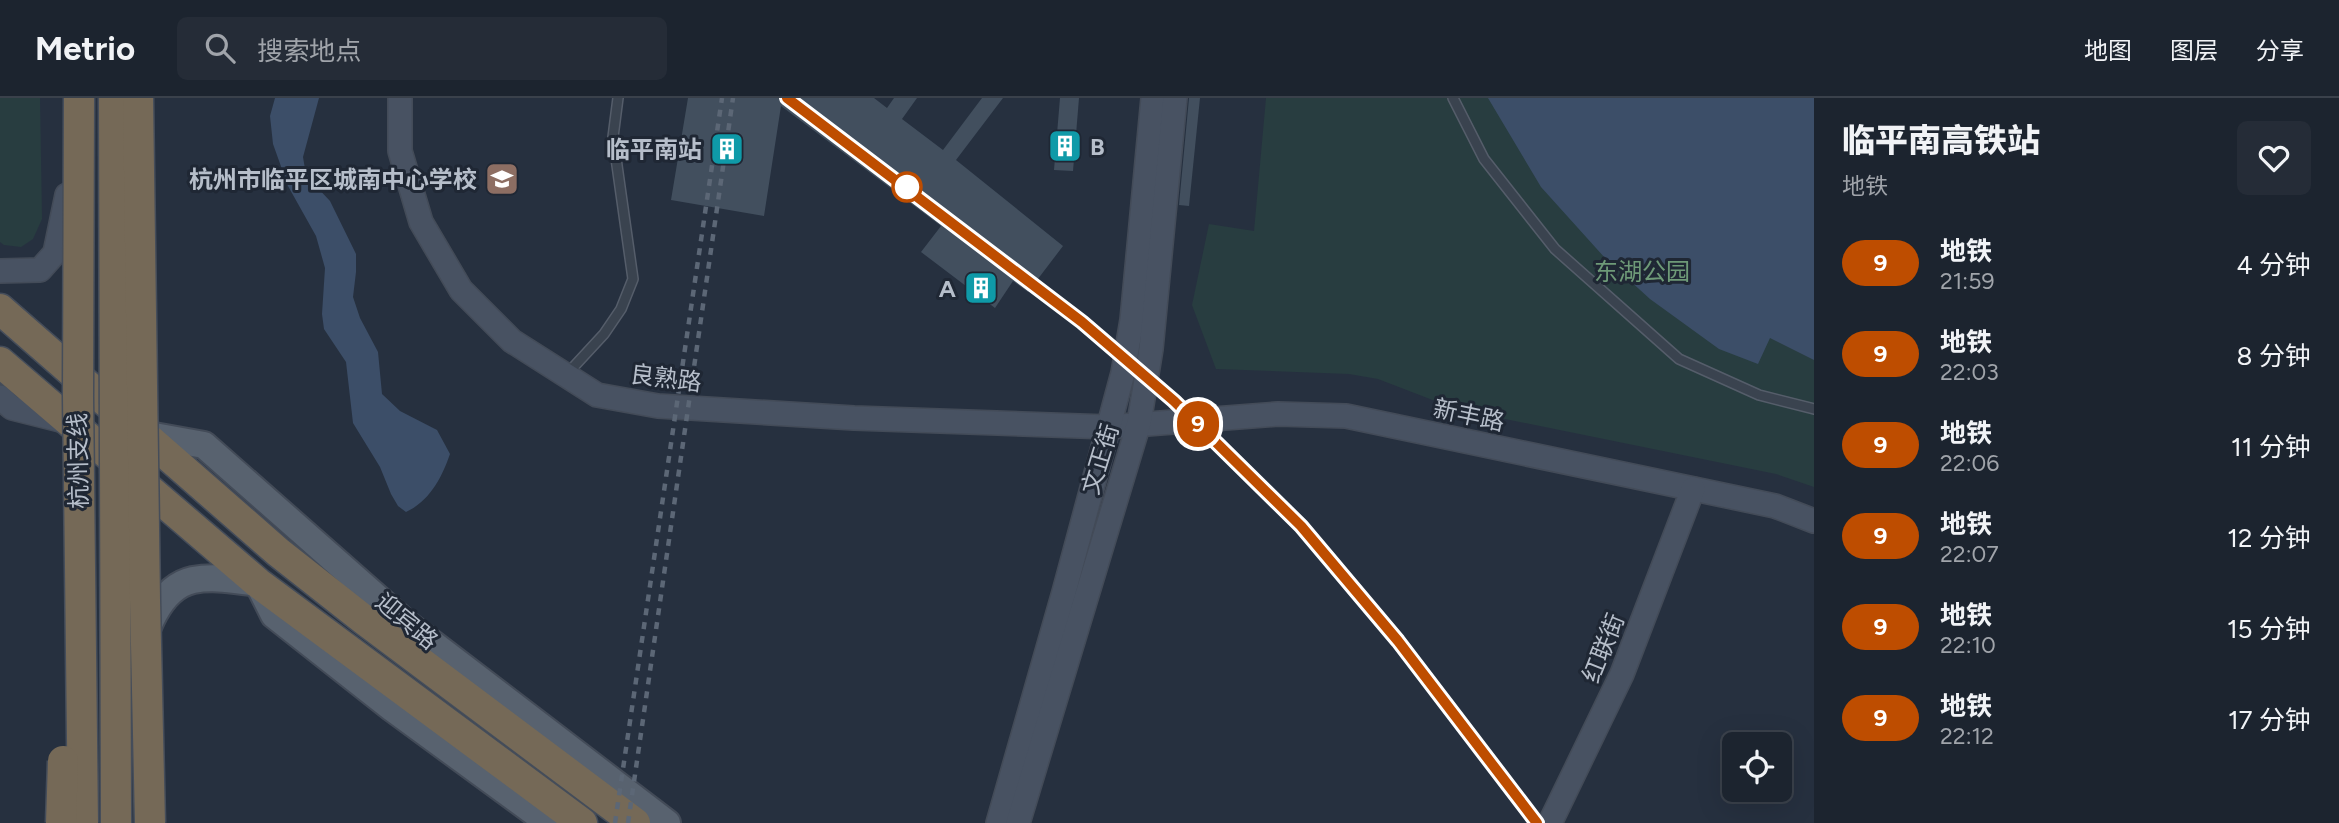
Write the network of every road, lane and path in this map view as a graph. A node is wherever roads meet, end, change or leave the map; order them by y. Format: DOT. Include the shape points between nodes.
graph roads {
  1 [pos="64,98"];
  2 [pos="79,98"];
  3 [pos="114,98"];
  4 [pos="125,98"];
  5 [pos="138,98"];
  6 [pos="400,98"];
  7 [pos="618,98"];
  8 [pos="1153,98"];
  9 [pos="1175,98"];
  10 [pos="1453,98"];
  11 [pos="67,195"];
  12 [pos="0,271"];
  13 [pos="0,309"];
  14 [pos="0,362"];
  15 [pos="566,375"];
  16 [pos="0,397"];
  17 [pos="73,397"];
  18 [pos="1814,409"];
  19 [pos="1139,423"];
  20 [pos="1108,427"];
  21 [pos="136,428"];
  22 [pos="126,471"];
  23 [pos="1693,489"];
  24 [pos="1814,521"];
  25 [pos="258,583"];
  26 [pos="128,687"];
  27 [pos="61,823"];
  28 [pos="69,823"];
  29 [pos="83,823"];
  30 [pos="116,823"];
  31 [pos="129,823"];
  32 [pos="150,823"];
  33 [pos="549,823"];
  34 [pos="582,823"];
  35 [pos="635,823"];
  36 [pos="667,823"];
  37 [pos="998,823"];
  38 [pos="1018,823"];
  39 [pos="1550,823"];
  1 -- 11 [label="main road"];
  2 -- 17 [label="highway, 杭州支线, bridge"];
  3 -- 30 [label="highway, 杭州支线, bridge"];
  4 -- 21 [label="main road"];
  5 -- 32 [label="highway, bridge"];
  6 -- 15 [label="main road, 良熟路" via="400,150 421,222 461,290 512,341"];
  7 -- 15 [label="lane" via="612,137 633,279 604,334"];
  8 -- 20 [label="main road, 文正街" via="1132,320"];
  9 -- 19 [label="main road, 文正街" via="1152,349"];
  10 -- 18 [label="lane" via="1484,159 1555,250 1679,359 1759,395"];
  11 -- 12 [label="main road" via="55,254 40,270"];
  11 -- 17 [label="main road"];
  13 -- 17 [label="highway, 迎宾路"];
  14 -- 17 [label="highway, 迎宾路"];
  15 -- 20 [label="main road, 良熟路" via="597,395 658,406"];
  16 -- 17 [label="main road" via="12,408"];
  17 -- 21 [label="highway, 迎宾路"];
  17 -- 22 [label="highway, 迎宾路"];
  17 -- 27 [label="highway, bridge"];
  17 -- 28 [label="main road"];
  17 -- 29 [label="highway, 杭州支线, bridge"];
  19 -- 20 [label="main road, 新丰路"];
  19 -- 23 [label="main road, 新丰路" via="1278,414 1346,416"];
  19 -- 38 [label="main road, 文正街"];
  20 -- 37 [label="main road, 文正街"];
  21 -- 22 [label="main road"];
  21 -- 35 [label="highway, 迎宾路" via="278,552"];
  21 -- 36 [label="main road, 迎宾路" via="204,445 408,625"];
  22 -- 25 [label="highway, 迎宾路"];
  22 -- 26 [label="main road"];
  23 -- 24 [label="main road, 新丰路" via="1775,506"];
  23 -- 39 [label="main road, 红联街" via="1622,674"];
  25 -- 26 [label="main road" via="191,580 171,590 152,617"];
  25 -- 33 [label="main road, 迎宾路" via="274,615"];
  25 -- 34 [label="highway, 迎宾路"];
  26 -- 31 [label="main road"];
}
